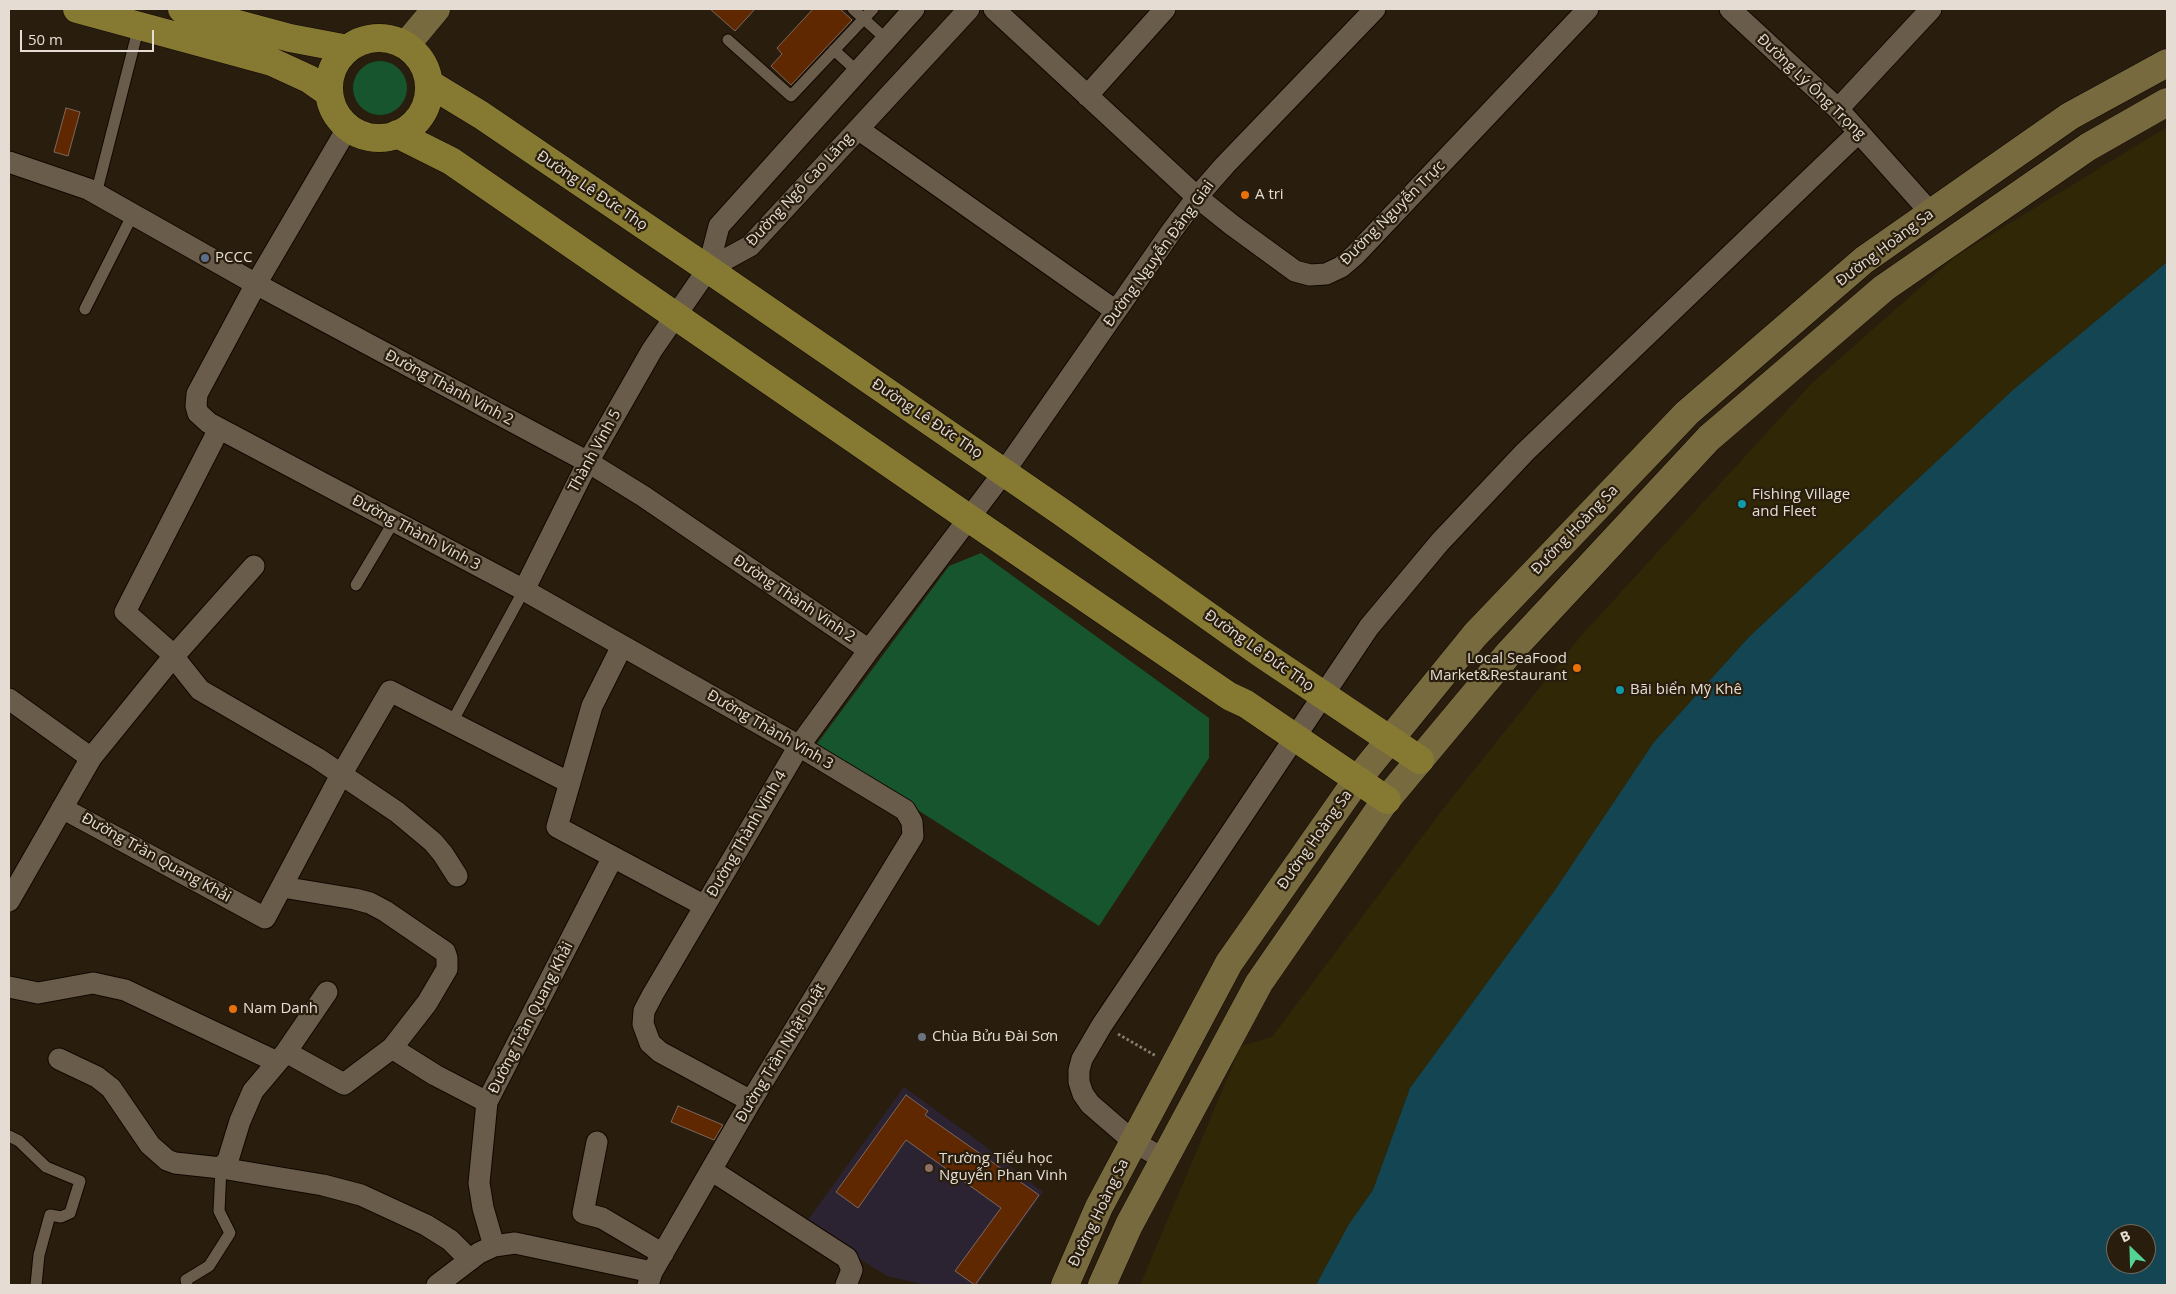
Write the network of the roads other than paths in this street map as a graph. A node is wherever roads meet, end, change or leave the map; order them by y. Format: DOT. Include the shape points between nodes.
graph roads {
  1 [pos="77,9"];
  2 [pos="182,9"];
  3 [pos="436,9"];
  4 [pos="853,9"];
  5 [pos="873,9"];
  6 [pos="914,9"];
  7 [pos="970,9"];
  8 [pos="994,9"];
  9 [pos="1165,9"];
  10 [pos="1375,9"];
  11 [pos="1588,9"];
  12 [pos="1730,9"];
  13 [pos="1931,9"];
  14 [pos="210,12"];
  15 [pos="864,18"];
  16 [pos="140,25"];
  17 [pos="886,39"];
  18 [pos="728,40"];
  19 [pos="203,42"];
  20 [pos="406,46"];
  21 [pos="348,49"];
  22 [pos="834,50"];
  23 [pos="2167,63"];
  24 [pos="857,71"];
  25 [pos="430,84"];
  26 [pos="329,93"];
  27 [pos="1087,96"];
  28 [pos="2167,102"];
  29 [pos="1838,109"];
  30 [pos="348,127"];
  31 [pos="858,128"];
  32 [pos="1859,132"];
  33 [pos="397,134"];
  34 [pos="9,162"];
  35 [pos="96,194"];
  36 [pos="1197,197"];
  37 [pos="1931,213"];
  38 [pos="134,214"];
  39 [pos="1954,239"];
  40 [pos="708,268"];
  41 [pos="256,284"];
  42 [pos="85,309"];
  43 [pos="1116,311"];
  44 [pos="674,316"];
  45 [pos="219,429"];
  46 [pos="588,462"];
  47 [pos="1004,472"];
  48 [pos="970,519"];
  49 [pos="394,521"];
  50 [pos="254,566"];
  51 [pos="356,585"];
  52 [pos="524,590"];
  53 [pos="622,646"];
  54 [pos="869,650"];
  55 [pos="173,657"];
  56 [pos="1323,696"];
  57 [pos="9,699"];
  58 [pos="452,722"];
  59 [pos="1295,738"];
  60 [pos="1390,740"];
  61 [pos="799,746"];
  62 [pos="90,758"];
  63 [pos="1420,760"];
  64 [pos="341,775"];
  65 [pos="1356,780"];
  66 [pos="570,784"];
  67 [pos="1387,800"];
  68 [pos="62,808"];
  69 [pos="912,822"];
  70 [pos="613,857"];
  71 [pos="456,876"];
  72 [pos="282,887"];
  73 [pos="9,901"];
  74 [pos="705,906"];
  75 [pos="9,987"];
  76 [pos="327,992"];
  77 [pos="392,1048"];
  78 [pos="281,1057"];
  79 [pos="59,1059"];
  80 [pos="751,1101"];
  81 [pos="487,1102"];
  82 [pos="9,1136"];
  83 [pos="597,1142"];
  84 [pos="1134,1142"];
  85 [pos="1164,1159"];
  86 [pos="221,1168"];
  87 [pos="711,1170"];
  88 [pos="494,1246"];
  89 [pos="470,1260"];
  90 [pos="654,1270"];
  91 [pos="36,1285"];
  92 [pos="187,1285"];
  93 [pos="437,1285"];
  94 [pos="846,1285"];
  95 [pos="1065,1285"];
  96 [pos="1102,1285"];
  1 -- 16 [label="main road"];
  2 -- 14 [label="main road"];
  3 -- 20 [label="main road"];
  4 -- 15 [label="lane"];
  5 -- 15 [label="lane"];
  6 -- 17 [label="street"];
  7 -- 31 [label="street, Đường Ngô Cao Lãng"];
  8 -- 27 [label="street, Đường Nguyễn Trực"];
  9 -- 27 [label="street"];
  10 -- 36 [label="street, Đường Nguyễn Đăng Giai"];
  11 -- 36 [label="street, Đường Nguyễn Trực" via="1341,267 1326,274 1310,275 1295,270"];
  12 -- 29 [label="street, Đường Lý Ông Trọng"];
  13 -- 29 [label="street"];
  14 -- 19 [label="street"];
  14 -- 21 [label="main road" via="306,42"];
  15 -- 17 [label="lane"];
  15 -- 22 [label="lane"];
  16 -- 19 [label="main road"];
  16 -- 35 [label="lane"];
  17 -- 24 [label="street"];
  18 -- 22 [label="lane" via="791,96"];
  19 -- 26 [label="main road" via="292,70"];
  20 -- 21 [label="main road" via="387,38 373,38"];
  20 -- 25 [label="main road" via="421,59"];
  21 -- 26 [label="main road" via="330,76"];
  22 -- 24 [label="lane"];
  23 -- 37 [label="main road, Đường Hoàng Sa" via="2070,116"];
  24 -- 40 [label="street" via="720,226"];
  25 -- 33 [label="main road" via="422,115 411,127"];
  25 -- 40 [label="main road, Đường Lê Đức Thọ"];
  26 -- 30 [label="main road" via="332,106"];
  27 -- 36 [label="street, Đường Nguyễn Trực"];
  28 -- 39 [label="main road, Đường Hoàng Sa" via="2088,147"];
  29 -- 32 [label="street, Đường Lý Ông Trọng"];
  30 -- 33 [label="main road" via="371,137"];
  30 -- 41 [label="street, Đường Thành Vinh 3"];
  31 -- 40 [label="street, Đường Ngô Cao Lãng" via="750,246"];
  31 -- 43 [label="street"];
  32 -- 37 [label="street, Đường Lý Ông Trọng"];
  32 -- 56 [label="street, Đường Hoàng Sa" via="1480,499 1428,554 1369,626"];
  33 -- 44 [label="main road" via="451,161"];
  34 -- 35 [label="street, Đường Thành Vinh 2"];
  35 -- 38 [label="street, Đường Thành Vinh 2"];
  36 -- 43 [label="street, Đường Nguyễn Đăng Giai"];
  37 -- 39 [label="main road"];
  37 -- 60 [label="main road, Đường Hoàng Sa" via="1864,260 1687,413 1478,631"];
  38 -- 41 [label="street, Đường Thành Vinh 2"];
  38 -- 42 [label="lane"];
  39 -- 63 [label="main road, Đường Hoàng Sa" via="1884,288 1708,438 1509,653"];
  40 -- 44 [label="street, Thành Vinh 5"];
  40 -- 47 [label="main road, Đường Lê Đức Thọ"];
  41 -- 45 [label="street, Đường Thành Vinh 3" via="197,394 198,413"];
  41 -- 46 [label="street, Đường Thành Vinh 2"];
  43 -- 47 [label="street, Đường Nguyễn Đăng Giai"];
  44 -- 46 [label="street, Thành Vinh 5"];
  44 -- 48 [label="main road"];
  45 -- 49 [label="street, Đường Thành Vinh 3"];
  45 -- 55 [label="street" via="125,612"];
  46 -- 52 [label="street, Thành Vinh 5"];
  46 -- 54 [label="street, Đường Thành Vinh 2" via="644,496"];
  47 -- 48 [label="street, Đường Nguyễn Đăng Giai"];
  47 -- 56 [label="main road, Đường Lê Đức Thọ"];
  48 -- 54 [label="street, Đường Thành Vinh 4"];
  48 -- 59 [label="main road"];
  49 -- 51 [label="lane"];
  49 -- 52 [label="street, Đường Thành Vinh 3"];
  50 -- 55 [label="street"];
  52 -- 53 [label="street, Đường Thành Vinh 3"];
  52 -- 58 [label="lane"];
  53 -- 61 [label="street, Đường Thành Vinh 3"];
  53 -- 66 [label="street" via="592,706"];
  54 -- 61 [label="street, Đường Thành Vinh 4"];
  55 -- 62 [label="street"];
  55 -- 64 [label="street" via="200,690"];
  56 -- 59 [label="street, Đường Hoàng Sa"];
  56 -- 60 [label="main road, Đường Lê Đức Thọ"];
  57 -- 62 [label="street"];
  58 -- 64 [label="street, Đường Trần Quang Khải" via="390,690"];
  58 -- 66 [label="street, Đường Trần Quang Khải"];
  59 -- 65 [label="main road"];
  59 -- 84 [label="street, Đường Hoàng Sa" via="1082,1059 1079,1070 1083,1094 1093,1108"];
  60 -- 63 [label="main road, Đường Lê Đức Thọ"];
  60 -- 65 [label="main road, Đường Hoàng Sa"];
  61 -- 69 [label="street, Đường Thành Vinh 3" via="905,810"];
  61 -- 74 [label="street, Đường Thành Vinh 4"];
  62 -- 68 [label="street"];
  63 -- 67 [label="main road, Đường Hoàng Sa"];
  64 -- 71 [label="street" via="426,835"];
  64 -- 72 [label="street, Đường Trần Quang Khải"];
  65 -- 67 [label="main road"];
  65 -- 84 [label="main road, Đường Hoàng Sa" via="1229,963"];
  66 -- 70 [label="street" via="557,827"];
  67 -- 85 [label="main road, Đường Hoàng Sa" via="1259,983"];
  68 -- 72 [label="street, Đường Trần Quang Khải" via="265,918"];
  68 -- 73 [label="street"];
  69 -- 80 [label="street, Đường Trần Nhật Duật" via="913,836"];
  70 -- 74 [label="street"];
  70 -- 81 [label="street, Đường Trần Quang Khải"];
  72 -- 77 [label="street" via="370,903 445,952 447,968 427,1003"];
  74 -- 80 [label="street, Đường Thành Vinh 4" via="644,1011 643,1024 650,1044 660,1052"];
  75 -- 78 [label="street" via="38,993 93,983 125,990"];
  76 -- 78 [label="street"];
  77 -- 78 [label="street" via="344,1084"];
  77 -- 81 [label="street, Đường Trần Quang Khải"];
  78 -- 86 [label="street" via="253,1092 228,1160"];
  79 -- 86 [label="street" via="97,1077 111,1088 161,1156 175,1163"];
  80 -- 87 [label="street, Đường Trần Nhật Duật"];
  81 -- 88 [label="street" via="479,1183"];
  82 -- 91 [label="lane" via="19,1141 46,1168 80,1180 70,1213 61,1217 50,1215 39,1256"];
  83 -- 90 [label="street" via="583,1212 602,1218"];
  84 -- 85 [label="street, Đường Hoàng Sa"];
  84 -- 95 [label="main road, Đường Hoàng Sa" via="1099,1207"];
  85 -- 96 [label="main road, Đường Hoàng Sa" via="1128,1225"];
  86 -- 89 [label="street" via="323,1185 361,1195 426,1225 450,1240"];
  86 -- 92 [label="lane" via="219,1211 230,1233 209,1266 186,1280"];
  87 -- 90 [label="street, Đường Trần Nhật Duật"];
  87 -- 94 [label="street" via="848,1258 852,1270"];
  88 -- 89 [label="street"];
  88 -- 90 [label="street" via="515,1243"];
  89 -- 93 [label="street"];
}
